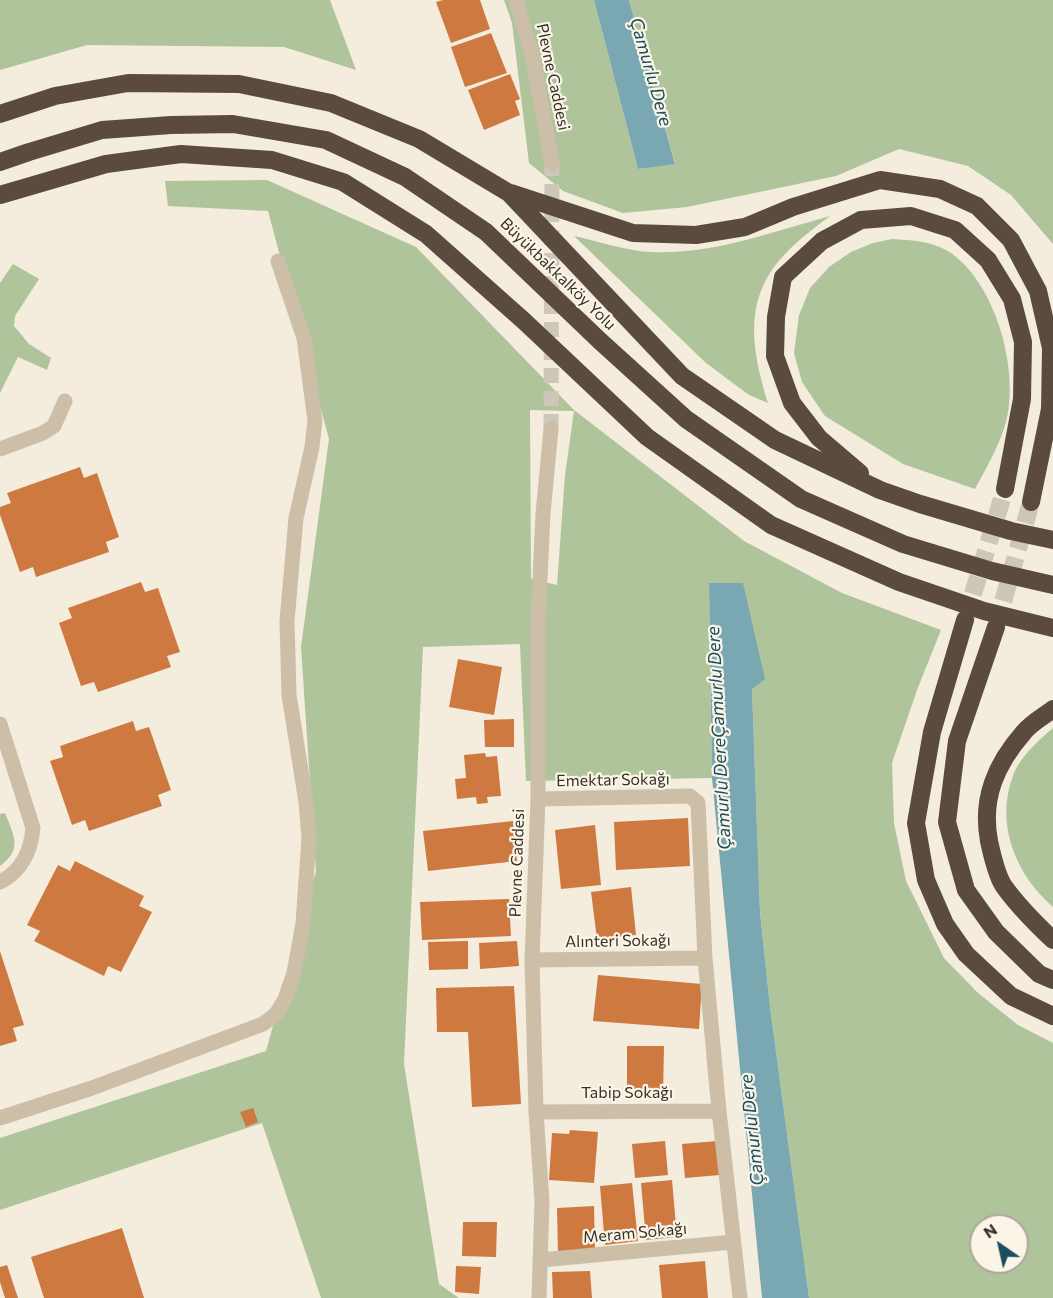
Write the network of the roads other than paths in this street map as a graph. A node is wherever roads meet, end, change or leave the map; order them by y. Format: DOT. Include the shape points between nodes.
graph roads {
  1 [pos="516,0"];
  2 [pos="0,114"];
  3 [pos="0,162"];
  4 [pos="552,163"];
  5 [pos="509,193"];
  6 [pos="0,195"];
  7 [pos="278,261"];
  8 [pos="65,401"];
  9 [pos="551,429"];
  10 [pos="0,449"];
  11 [pos="1005,489"];
  12 [pos="880,490"];
  13 [pos="1031,502"];
  14 [pos="1053,540"];
  15 [pos="1053,585"];
  16 [pos="966,620"];
  17 [pos="996,627"];
  18 [pos="1053,628"];
  19 [pos="1053,709"];
  20 [pos="0,724"];
  21 [pos="537,799"];
  22 [pos="0,882"];
  23 [pos="1053,940"];
  24 [pos="705,958"];
  25 [pos="532,960"];
  26 [pos="1053,980"];
  27 [pos="1053,1016"];
  28 [pos="719,1111"];
  29 [pos="536,1112"];
  30 [pos="0,1118"];
  31 [pos="733,1242"];
  32 [pos="541,1260"];
  33 [pos="539,1298"];
  34 [pos="740,1298"];
  1 -- 4 [label="street, Plevne Caddesi" via="532,55"];
  2 -- 5 [label="highway, Büyükbakkalköy Yolu" via="55,96 128,83 238,84 331,103 419,139"];
  3 -- 15 [label="highway, Büyükbakkalköy Yolu" via="102,130 171,125 234,124 326,140 405,177 486,232 686,419 801,499 903,544"];
  5 -- 12 [label="highway, Büyükbakkalköy Yolu" via="682,376 775,440"];
  5 -- 13 [label="highway" via="633,233 696,235 744,227 880,180 940,189 977,206 1011,240 1038,291 1051,348 1050,409"];
  6 -- 18 [label="highway" via="106,164 181,154 272,160 343,182 426,234 647,437 771,525 899,582 984,611"];
  7 -- 30 [label="street" via="304,338 315,421 296,518 287,621 289,695 309,838 303,923 294,973 276,1014 263,1024"];
  8 -- 10 [label="street" via="54,426"];
  9 -- 21 [label="street, Plevne Caddesi" via="538,621"];
  11 -- 12 [label="highway" via="1022,399 1023,342 1012,299 988,260 955,230 911,216 861,220 822,241 783,277 776,317 775,356 792,404 819,438"];
  12 -- 14 [label="highway, Büyükbakkalköy Yolu" via="1011,531"];
  16 -- 27 [label="highway" via="932,732 916,823 926,880 945,924 966,954 1011,996"];
  17 -- 26 [label="highway" via="957,741 947,822 966,890 996,932 1039,974"];
  19 -- 23 [label="highway" via="1025,730 995,771 986,824 1002,883"];
  20 -- 22 [label="street" via="33,828 32,842 17,870"];
  21 -- 24 [label="street, Emektar Sokağı" via="690,796 698,803"];
  21 -- 25 [label="street, Plevne Caddesi"];
  24 -- 25 [label="street, Alınteri Sokağı"];
  24 -- 28 [label="street"];
  25 -- 29 [label="street, Plevne Caddesi"];
  28 -- 29 [label="street, Tabip Sokağı"];
  28 -- 31 [label="street"];
  29 -- 32 [label="street, Plevne Caddesi"];
  31 -- 32 [label="street, Meram Sokağı"];
  31 -- 34 [label="street"];
  32 -- 33 [label="street, Plevne Caddesi"];
}
